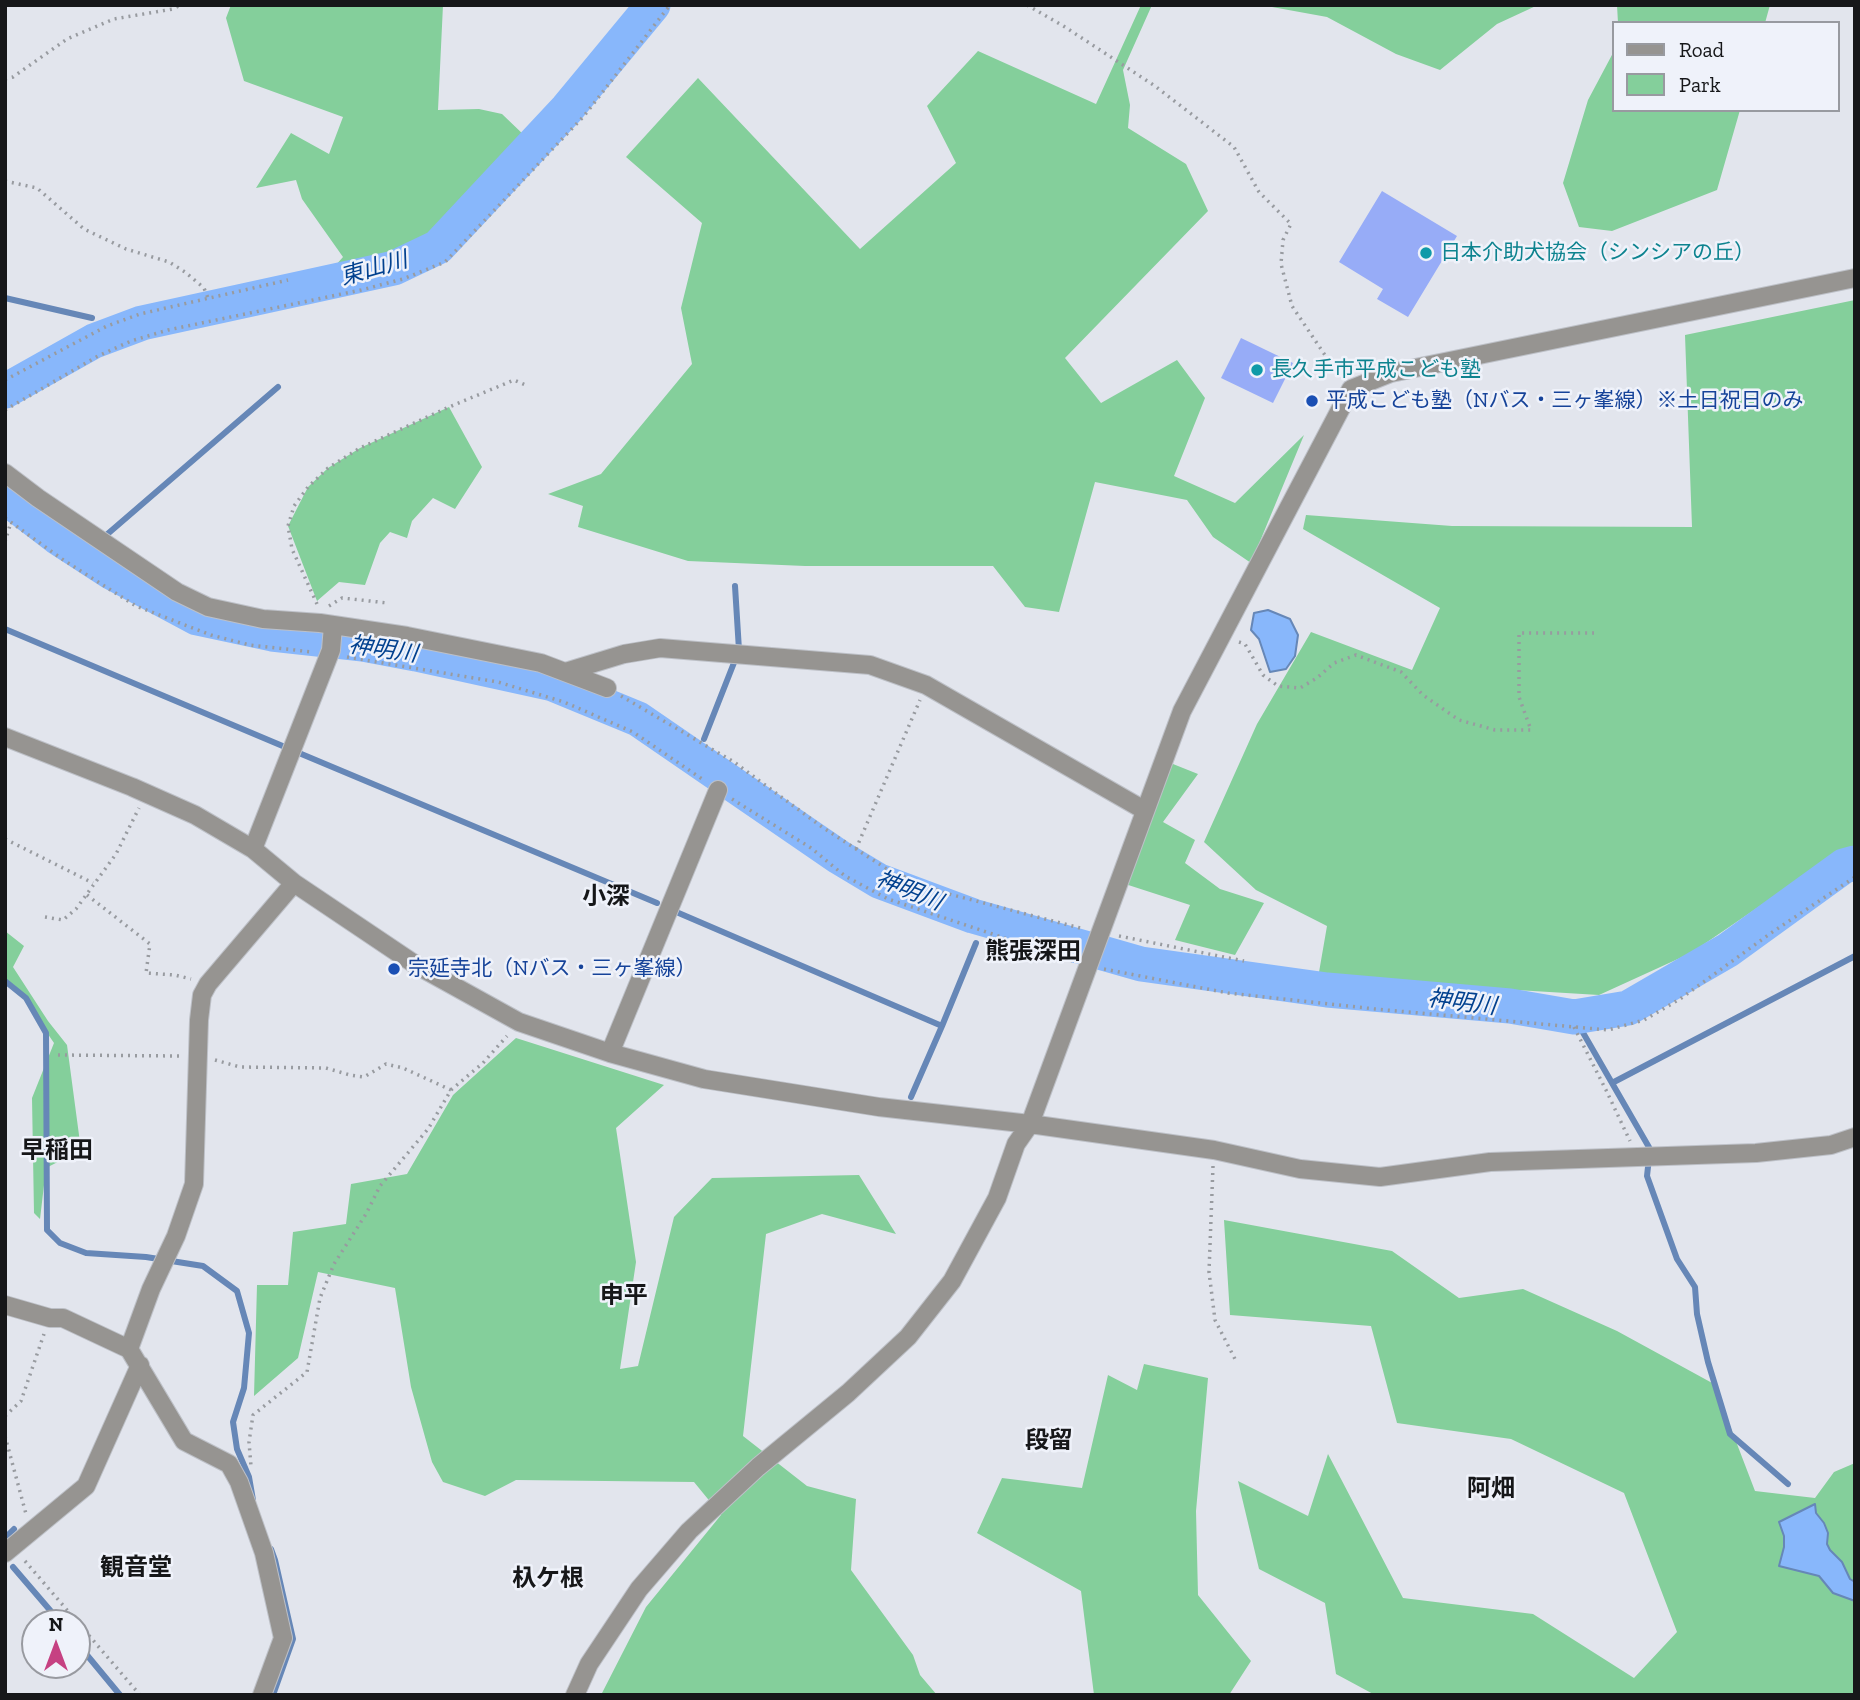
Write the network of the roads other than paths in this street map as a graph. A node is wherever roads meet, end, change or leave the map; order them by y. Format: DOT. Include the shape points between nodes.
graph roads {
  1 [pos="1855,278"];
  2 [pos="5,473"];
  3 [pos="329,626"];
  4 [pos="565,672"];
  5 [pos="607,688"];
  6 [pos="5,737"];
  7 [pos="718,790"];
  8 [pos="1144,810"];
  9 [pos="253,849"];
  10 [pos="294,883"];
  11 [pos="610,1052"];
  12 [pos="1031,1124"];
  13 [pos="1855,1136"];
  14 [pos="5,1306"];
  15 [pos="129,1349"];
  16 [pos="140,1365"];
  17 [pos="8,1550"];
  18 [pos="262,1695"];
  19 [pos="575,1695"];
  1 -- 8 [label="street" via="1391,373 1351,388 1182,711"];
  2 -- 3 [label="street" via="177,592 208,607"];
  3 -- 4 [label="street" via="407,636"];
  3 -- 9 [label="street" via="329,652"];
  4 -- 5 [label="street"];
  4 -- 8 [label="street" via="660,648 870,665 926,685"];
  6 -- 9 [label="street" via="195,814"];
  7 -- 11 [label="street"];
  8 -- 12 [label="street"];
  9 -- 10 [label="street"];
  10 -- 11 [label="street" via="483,1004 519,1022"];
  10 -- 15 [label="street" via="202,995 194,1184"];
  11 -- 12 [label="street" via="704,1079 879,1107"];
  12 -- 13 [label="street" via="1214,1150 1300,1169 1380,1177 1490,1162 1756,1153 1831,1145"];
  12 -- 19 [label="street" via="1016,1144 997,1198 952,1281 908,1337 690,1531 639,1589 589,1664"];
  14 -- 15 [label="street" via="63,1318"];
  15 -- 16 [label="street"];
  16 -- 17 [label="street" via="86,1486"];
  16 -- 18 [label="street" via="184,1441 229,1464 239,1482 264,1553 283,1638"];
}
